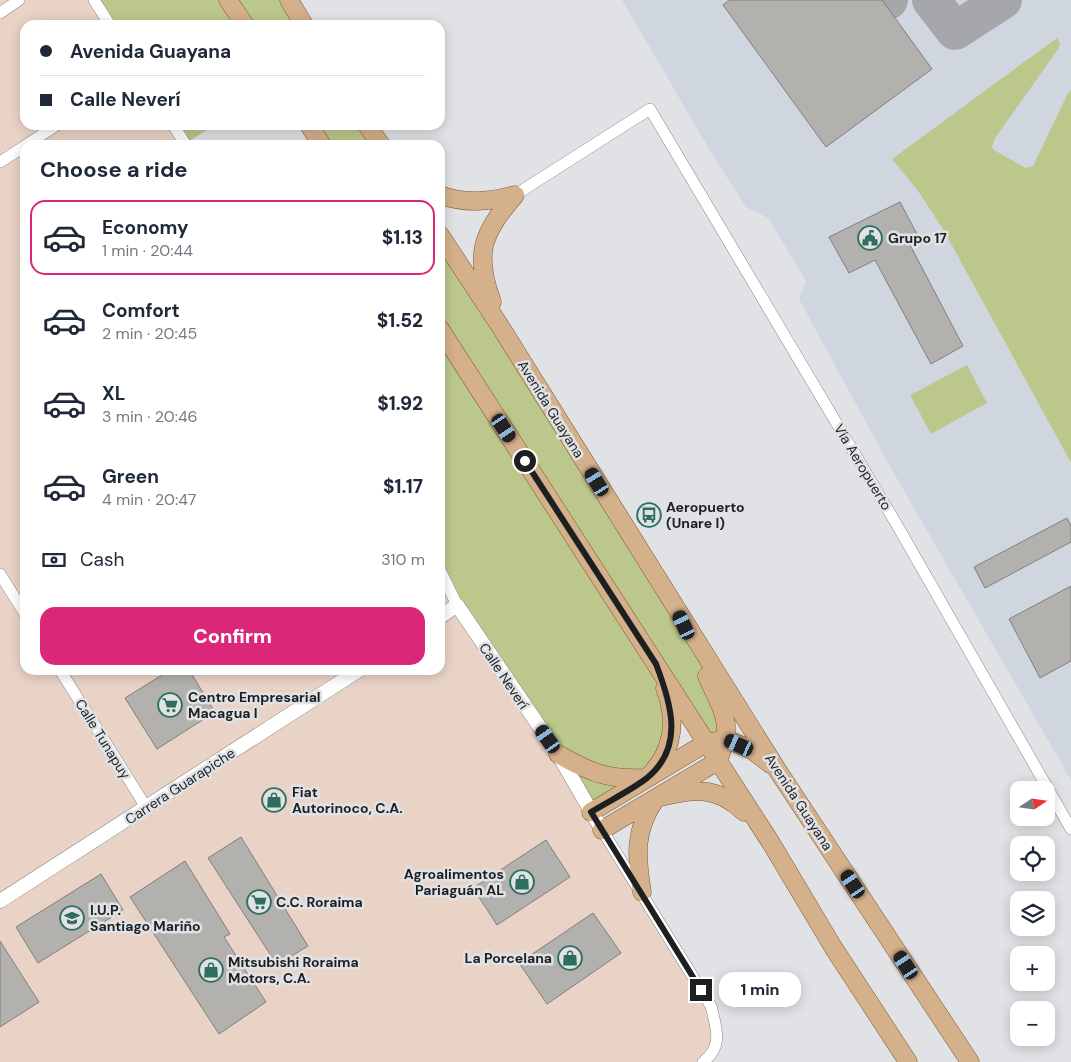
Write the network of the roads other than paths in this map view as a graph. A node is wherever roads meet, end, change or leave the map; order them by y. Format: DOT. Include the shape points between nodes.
graph roads {
  1 [pos="19,0"];
  2 [pos="94,0"];
  3 [pos="228,0"];
  4 [pos="289,0"];
  5 [pos="0,13"];
  6 [pos="107,20"];
  7 [pos="241,20"];
  8 [pos="301,20"];
  9 [pos="49,130"];
  10 [pos="33,140"];
  11 [pos="20,148"];
  12 [pos="0,162"];
  13 [pos="515,195"];
  14 [pos="445,197"];
  15 [pos="445,243"];
  16 [pos="500,326"];
  17 [pos="445,337"];
  18 [pos="0,574"];
  19 [pos="445,580"];
  20 [pos="457,605"];
  21 [pos="20,606"];
  22 [pos="677,611"];
  23 [pos="445,613"];
  24 [pos="656,664"];
  25 [pos="63,675"];
  26 [pos="351,675"];
  27 [pos="726,739"];
  28 [pos="706,743"];
  29 [pos="558,754"];
  30 [pos="718,761"];
  31 [pos="778,771"];
  32 [pos="647,778"];
  33 [pos="656,798"];
  34 [pos="146,807"];
  35 [pos="591,812"];
  36 [pos="1071,828"];
  37 [pos="602,830"];
  38 [pos="771,843"];
  39 [pos="642,892"];
  40 [pos="0,901"];
  41 [pos="703,1062"];
  42 [pos="908,1062"];
  43 [pos="970,1062"];
  1 -- 5 [label="street"];
  2 -- 6 [label="street"];
  3 -- 7 [label="main road"];
  4 -- 8 [label="main road"];
  9 -- 10 [label="street"];
  11 -- 12 [label="street"];
  13 -- 14 [label="main road" via="472,202"];
  13 -- 16 [label="main road" via="492,224 484,242 484,281"];
  13 -- 36 [label="street, Vía Aeropuerto" via="650,109"];
  15 -- 16 [label="main road, Avenida Guayana"];
  16 -- 22 [label="main road, Avenida Guayana"];
  17 -- 24 [label="main road"];
  18 -- 21 [label="street"];
  19 -- 20 [label="street, Calle Neverí"];
  20 -- 23 [label="street"];
  20 -- 29 [label="street, Calle Neverí"];
  22 -- 27 [label="main road" via="722,709"];
  22 -- 31 [label="main road, Avenida Guayana"];
  24 -- 28 [label="main road"];
  24 -- 32 [label="main road" via="669,699 672,723 667,752"];
  25 -- 34 [label="street, Calle Tunapuy"];
  26 -- 34 [label="street, Carrera Guarapiche"];
  27 -- 28 [label="main road"];
  27 -- 30 [label="main road"];
  27 -- 31 [label="main road" via="752,750"];
  28 -- 30 [label="main road"];
  28 -- 32 [label="main road"];
  29 -- 32 [label="main road" via="585,770 602,775 622,780"];
  29 -- 35 [label="street, Calle Neverí"];
  30 -- 33 [label="main road"];
  30 -- 38 [label="main road"];
  31 -- 43 [label="main road, Avenida Guayana"];
  32 -- 35 [label="main road"];
  33 -- 37 [label="main road"];
  33 -- 38 [label="main road" via="705,790 722,795 734,802"];
  33 -- 39 [label="main road" via="645,814 638,838"];
  34 -- 40 [label="street, Carrera Guarapiche"];
  35 -- 37 [label="street, Calle Neverí"];
  37 -- 39 [label="street, Calle Neverí"];
  38 -- 42 [label="main road" via="833,947"];
  39 -- 41 [label="street, Calle Neverí" via="711,1006 718,1040 712,1055"];
}
